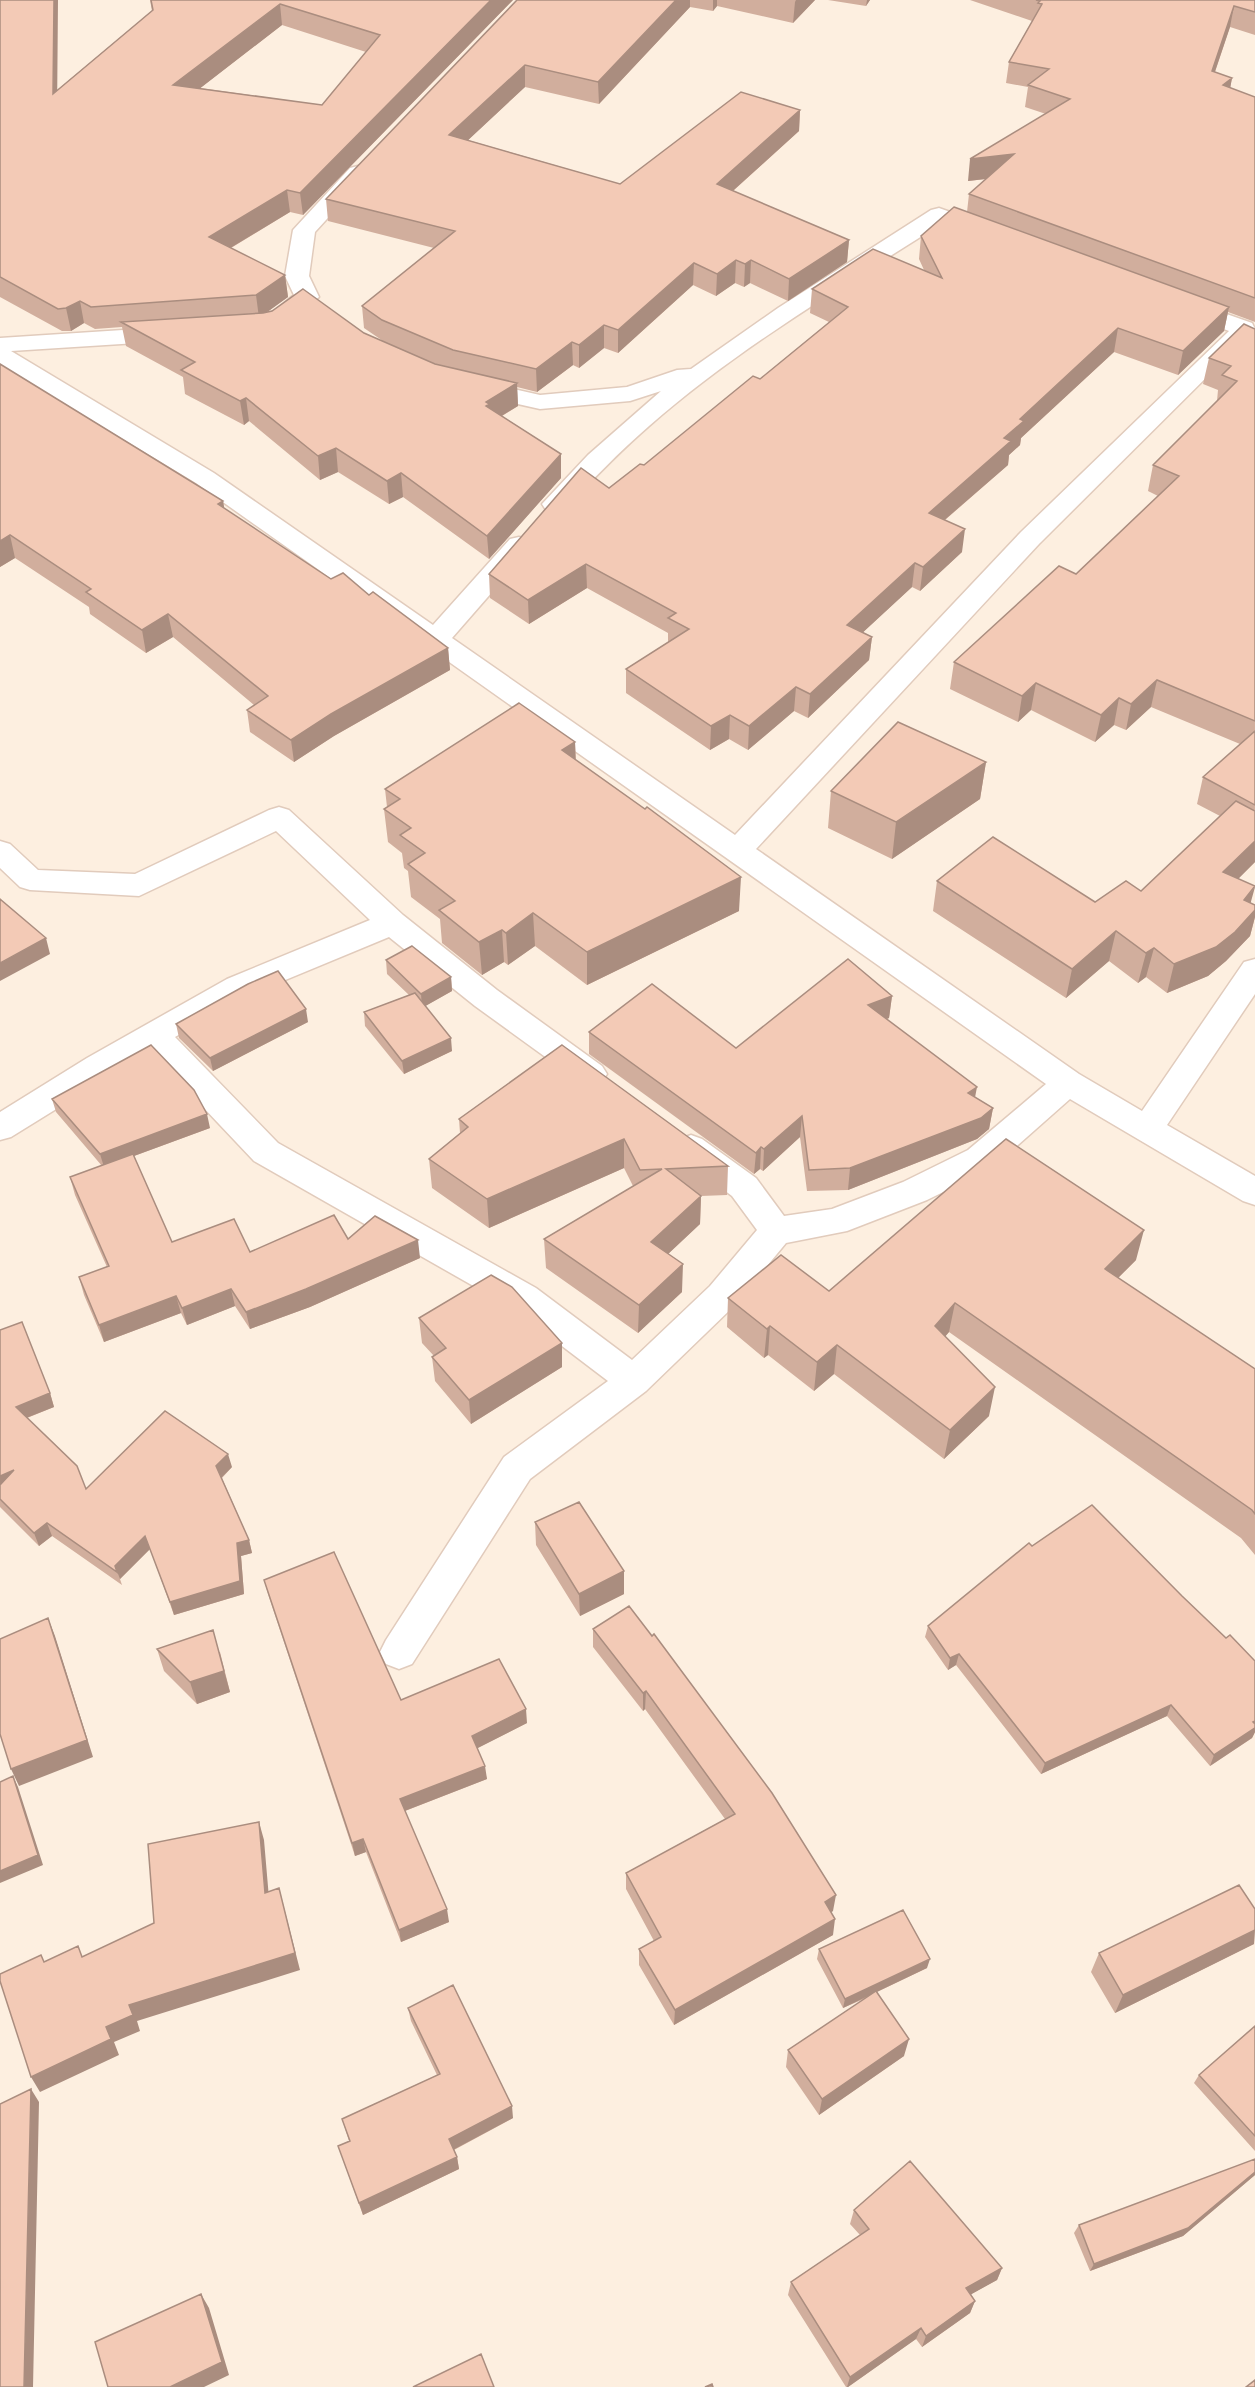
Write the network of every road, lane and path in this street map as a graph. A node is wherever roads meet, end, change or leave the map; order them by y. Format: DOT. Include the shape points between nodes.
graph roads {
  1 [pos="377,153"];
  2 [pos="1004,239"];
  3 [pos="1168,300"];
  4 [pos="254,328"];
  5 [pos="1250,330"];
  6 [pos="185,333"];
  7 [pos="0,345"];
  8 [pos="0,355"];
  9 [pos="702,370"];
  10 [pos="446,380"];
  11 [pos="435,640"];
  12 [pos="0,851"];
  13 [pos="737,851"];
  14 [pos="392,923"];
  15 [pos="1255,970"];
  16 [pos="154,1035"];
  17 [pos="1068,1083"];
  18 [pos="616,1093"];
  19 [pos="0,1128"];
  20 [pos="1147,1129"];
  21 [pos="671,1133"];
  22 [pos="1255,1192"];
  23 [pos="776,1231"];
  24 [pos="634,1381"];
  25 [pos="399,1652"];
  1 -- 4 [label="street" via="304,230 297,276 315,304 266,327"];
  2 -- 9 [label="street" via="939,215"];
  3 -- 5 [label="street"];
  5 -- 13 [label="street" via="1030,538"];
  6 -- 7 [label="street"];
  8 -- 11 [label="street" via="205,478"];
  9 -- 10 [label="street" via="630,394 540,402"];
  9 -- 11 [label="street" via="588,466"];
  11 -- 13 [label="street"];
  12 -- 14 [label="street" via="30,880 139,885 279,817"];
  13 -- 17 [label="street"];
  14 -- 16 [label="street" via="238,987"];
  14 -- 18 [label="street"];
  15 -- 20 [label="street"];
  16 -- 19 [label="street"];
  16 -- 24 [label="street" via="266,1152 524,1298"];
  17 -- 20 [label="street"];
  17 -- 23 [label="street" via="980,1159 915,1191 835,1222"];
  20 -- 22 [label="street"];
  21 -- 23 [label="street" via="744,1187"];
  23 -- 24 [label="street" via="722,1296"];
  24 -- 25 [label="street" via="517,1468"];
}
